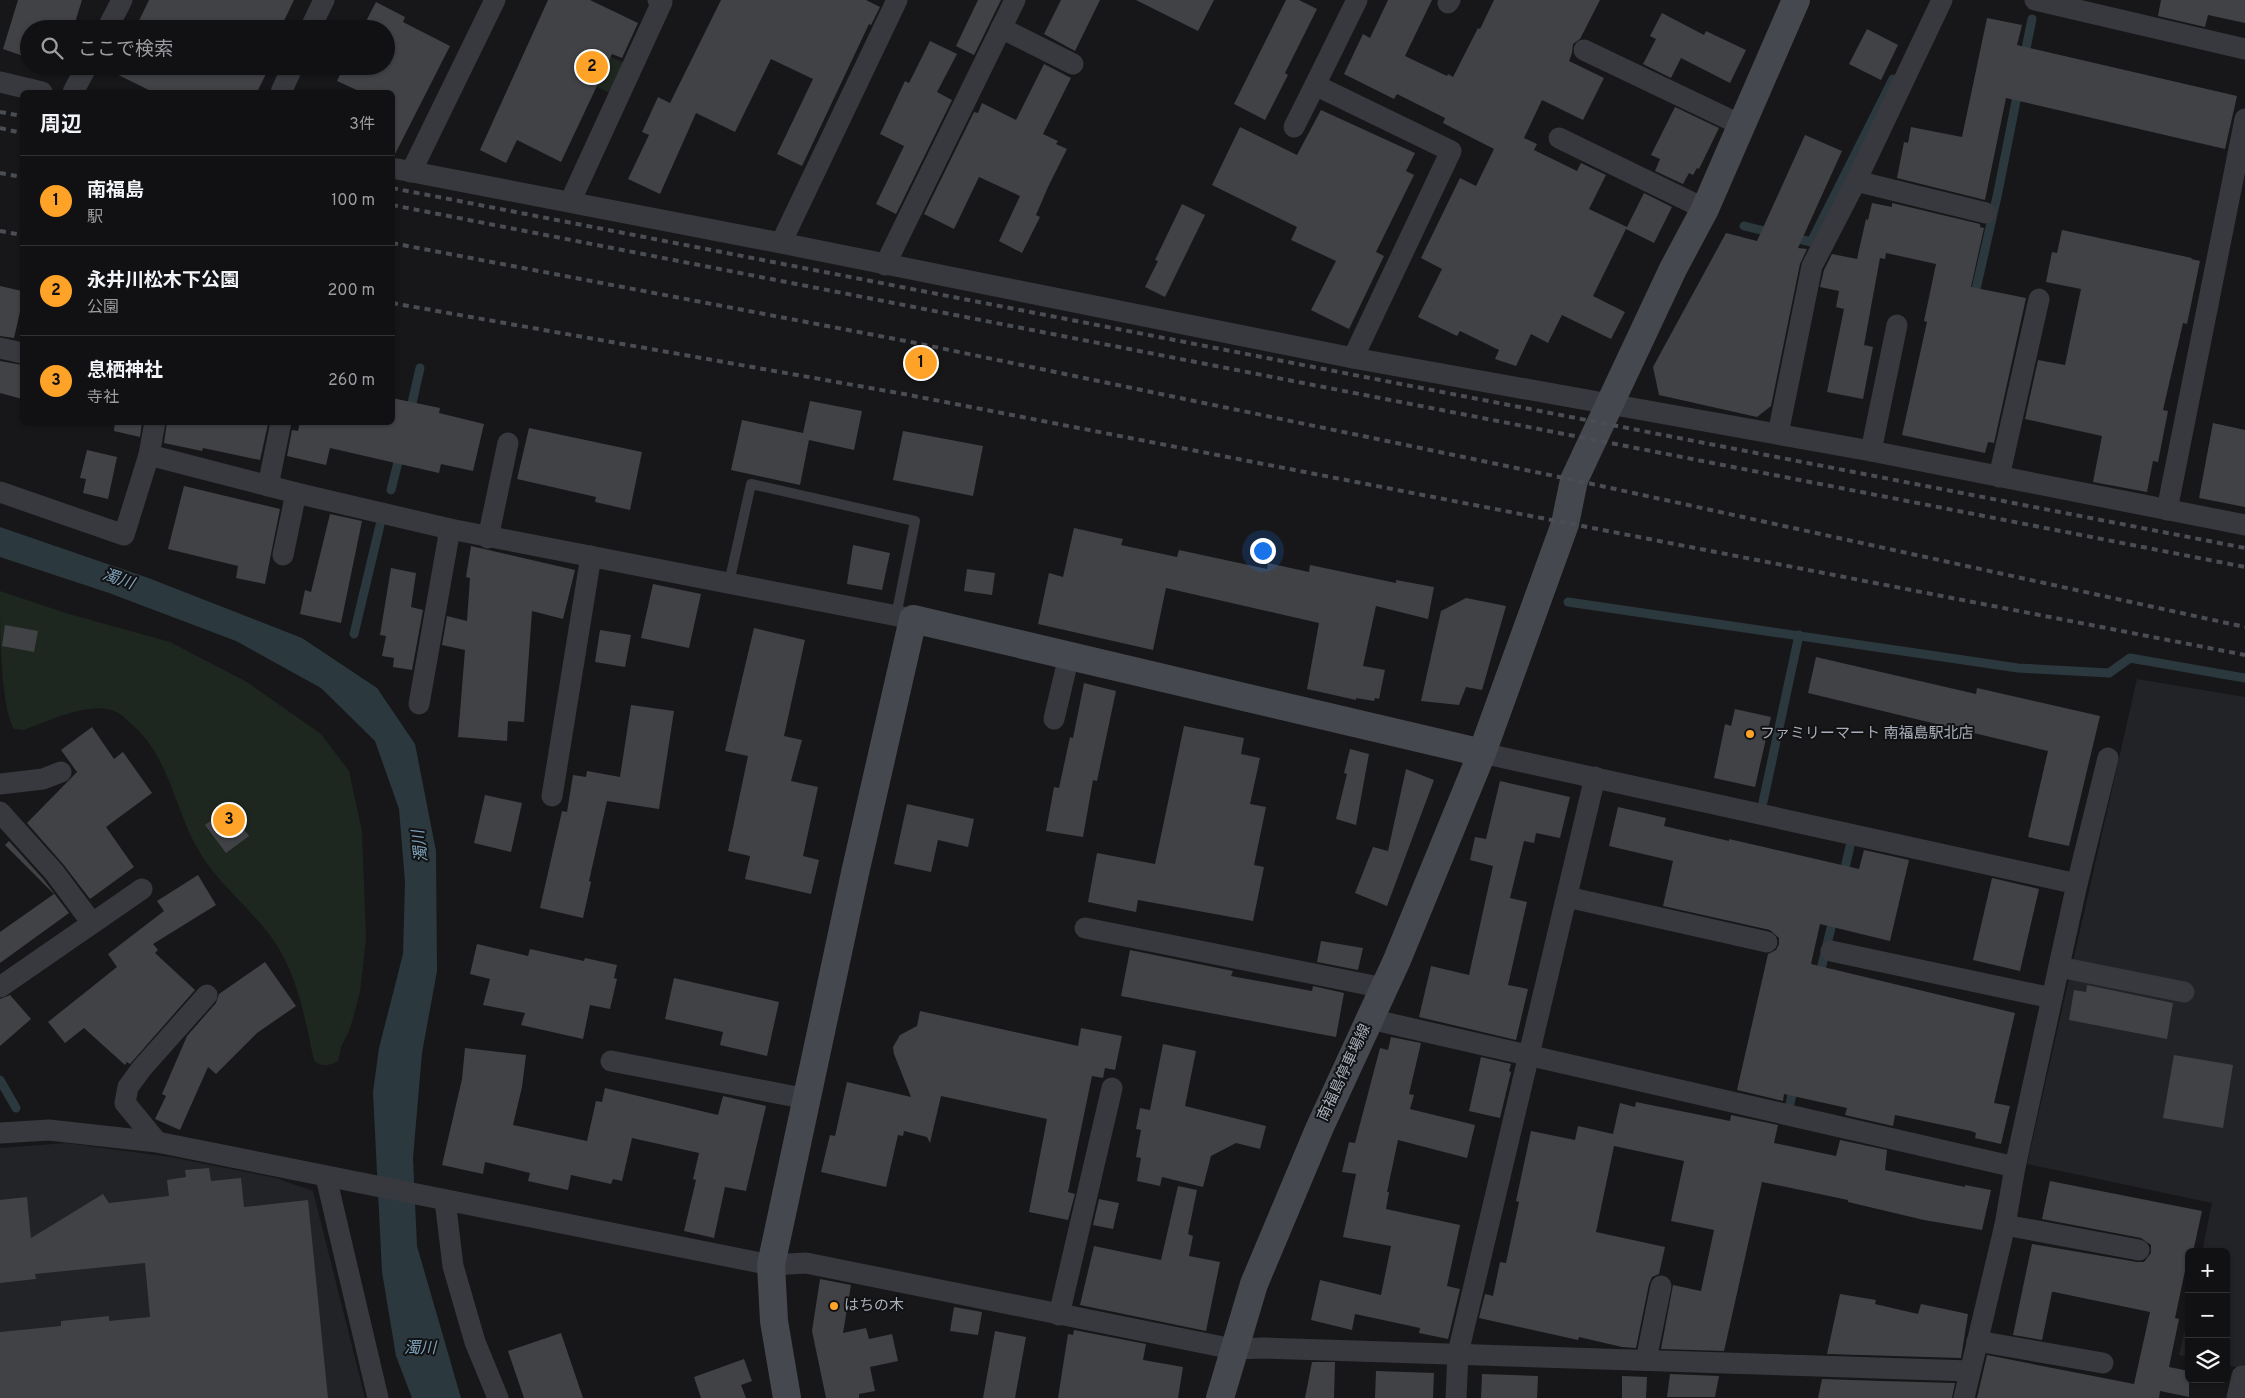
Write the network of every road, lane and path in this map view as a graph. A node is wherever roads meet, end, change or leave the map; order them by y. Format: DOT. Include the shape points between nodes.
graph roads {
  1 [pos="122,0"];
  2 [pos="324,0"];
  3 [pos="494,0"];
  4 [pos="658,0"];
  5 [pos="897,0"];
  6 [pos="1015,0"];
  7 [pos="1357,0"];
  8 [pos="1796,0"];
  9 [pos="1942,0"];
  10 [pos="2035,0"];
  11 [pos="112,20"];
  12 [pos="314,20"];
  13 [pos="1001,28"];
  14 [pos="2245,49"];
  15 [pos="1584,50"];
  16 [pos="1073,64"];
  17 [pos="82,75"];
  18 [pos="289,75"];
  19 [pos="0,82"];
  20 [pos="1315,85"];
  21 [pos="34,90"];
  22 [pos="74,90"];
  23 [pos="282,90"];
  24 [pos="2245,119"];
  25 [pos="1741,125"];
  26 [pos="1294,127"];
  27 [pos="1559,138"];
  28 [pos="402,170"];
  29 [pos="1856,181"];
  30 [pos="570,202"];
  31 [pos="1705,209"];
  32 [pos="1986,213"];
  33 [pos="781,243"];
  34 [pos="885,265"];
  35 [pos="2039,299"];
  36 [pos="1897,325"];
  37 [pos="0,348"];
  38 [pos="20,353"];
  39 [pos="1353,358"];
  40 [pos="1609,403"];
  41 [pos="155,425"];
  42 [pos="280,425"];
  43 [pos="1778,434"];
  44 [pos="508,443"];
  45 [pos="1871,451"];
  46 [pos="149,455"];
  47 [pos="1999,476"];
  48 [pos="268,486"];
  49 [pos="0,492"];
  50 [pos="296,493"];
  51 [pos="2167,510"];
  52 [pos="2245,525"];
  53 [pos="450,530"];
  54 [pos="488,538"];
  55 [pos="283,555"];
  56 [pos="591,556"];
  57 [pos="729,583"];
  58 [pos="905,618"];
  59 [pos="1068,656"];
  60 [pos="419,704"];
  61 [pos="1054,719"];
  62 [pos="1482,753"];
  63 [pos="2108,758"];
  64 [pos="61,772"];
  65 [pos="1595,777"];
  66 [pos="0,784"];
  67 [pos="552,796"];
  68 [pos="0,812"];
  69 [pos="2078,884"];
  70 [pos="142,889"];
  71 [pos="1566,897"];
  72 [pos="92,924"];
  73 [pos="1085,928"];
  74 [pos="1767,942"];
  75 [pos="1830,951"];
  76 [pos="2059,967"];
  77 [pos="0,987"];
  78 [pos="1384,988"];
  79 [pos="2184,992"];
  80 [pos="207,995"];
  81 [pos="2052,998"];
  82 [pos="1370,1019"];
  83 [pos="1529,1055"];
  84 [pos="611,1061"];
  85 [pos="1112,1088"];
  86 [pos="807,1099"];
  87 [pos="0,1133"];
  88 [pos="157,1142"];
  89 [pos="2015,1167"];
  90 [pos="326,1177"];
  91 [pos="436,1198"];
  92 [pos="2005,1225"];
  93 [pos="2139,1250"];
  94 [pos="771,1265"];
  95 [pos="1662,1286"];
  96 [pos="1059,1315"];
  97 [pos="1977,1341"];
  98 [pos="1233,1349"];
  99 [pos="1458,1353"];
  100 [pos="1646,1360"];
  101 [pos="2103,1363"];
  102 [pos="1970,1371"];
  103 [pos="2242,1376"];
  104 [pos="378,1398"];
  105 [pos="498,1398"];
  106 [pos="787,1398"];
  107 [pos="1220,1398"];
  108 [pos="1456,1398"];
  109 [pos="1964,1398"];
  110 [pos="2237,1398"];
  1 -- 11 [label="street"];
  2 -- 12 [label="street"];
  3 -- 28 [label="street"];
  4 -- 30 [label="street" via="662,2"];
  5 -- 33 [label="street"];
  6 -- 13 [label="street"];
  7 -- 20 [label="street"];
  8 -- 25 [label="street, 南福島停車場線"];
  9 -- 29 [label="street"];
  10 -- 14 [label="street"];
  13 -- 16 [label="street"];
  13 -- 34 [label="street"];
  15 -- 25 [label="street"];
  17 -- 22 [label="street"];
  18 -- 23 [label="street"];
  19 -- 21 [label="street"];
  20 -- 26 [label="street"];
  20 -- 39 [label="street" via="1451,151"];
  24 -- 51 [label="street"];
  25 -- 31 [label="street, 南福島停車場線"];
  27 -- 31 [label="street"];
  28 -- 30 [label="street"];
  29 -- 32 [label="street"];
  29 -- 43 [label="street" via="1812,266"];
  30 -- 33 [label="street"];
  31 -- 40 [label="street, 南福島停車場線"];
  33 -- 34 [label="street"];
  34 -- 39 [label="street"];
  35 -- 47 [label="street"];
  36 -- 45 [label="street"];
  37 -- 38 [label="street"];
  39 -- 40 [label="street"];
  40 -- 43 [label="street"];
  40 -- 62 [label="street, 南福島停車場線" via="1574,480 1565,524"];
  41 -- 46 [label="street"];
  42 -- 48 [label="street"];
  43 -- 45 [label="street"];
  44 -- 54 [label="street"];
  45 -- 47 [label="street"];
  46 -- 48 [label="street"];
  46 -- 49 [label="street" via="124,535"];
  47 -- 51 [label="street"];
  48 -- 50 [label="street"];
  50 -- 53 [label="street"];
  50 -- 55 [label="street"];
  51 -- 52 [label="street"];
  53 -- 54 [label="street"];
  53 -- 60 [label="street"];
  54 -- 56 [label="street"];
  56 -- 57 [label="street"];
  56 -- 67 [label="street"];
  57 -- 58 [label="street"];
  57 -- 58 [label="lane" via="751,484 914,520"];
  58 -- 59 [label="street"];
  58 -- 86 [label="street"];
  59 -- 61 [label="street"];
  59 -- 62 [label="street"];
  62 -- 65 [label="street"];
  62 -- 78 [label="street, 南福島停車場線"];
  63 -- 69 [label="street"];
  64 -- 66 [label="street" via="43,779"];
  65 -- 69 [label="street"];
  65 -- 71 [label="street"];
  68 -- 72 [label="street" via="54,872"];
  69 -- 76 [label="street"];
  70 -- 72 [label="street"];
  71 -- 74 [label="street"];
  71 -- 83 [label="street"];
  72 -- 77 [label="street"];
  73 -- 78 [label="street"];
  75 -- 81 [label="street"];
  76 -- 79 [label="street"];
  76 -- 81 [label="street"];
  78 -- 82 [label="street, 南福島停車場線"];
  80 -- 88 [label="street" via="128,1087 125,1103"];
  81 -- 89 [label="street"];
  82 -- 83 [label="street"];
  82 -- 98 [label="street, 南福島停車場線" via="1254,1284"];
  83 -- 89 [label="street"];
  83 -- 99 [label="street"];
  84 -- 86 [label="street"];
  85 -- 96 [label="street"];
  86 -- 94 [label="street"];
  87 -- 88 [label="street" via="49,1130"];
  88 -- 90 [label="street"];
  89 -- 92 [label="street"];
  90 -- 91 [label="street"];
  90 -- 104 [label="street"];
  91 -- 94 [label="street"];
  91 -- 105 [label="street" via="475,1342"];
  92 -- 93 [label="street"];
  92 -- 97 [label="street"];
  94 -- 96 [label="street" via="806,1263"];
  94 -- 106 [label="street" via="774,1321"];
  95 -- 100 [label="street"];
  96 -- 98 [label="street"];
  97 -- 101 [label="street"];
  97 -- 102 [label="street"];
  98 -- 99 [label="street"];
  98 -- 107 [label="street, 南福島停車場線"];
  99 -- 100 [label="street"];
  99 -- 108 [label="street"];
  100 -- 102 [label="street"];
  102 -- 109 [label="street"];
  103 -- 110 [label="street"];
}
